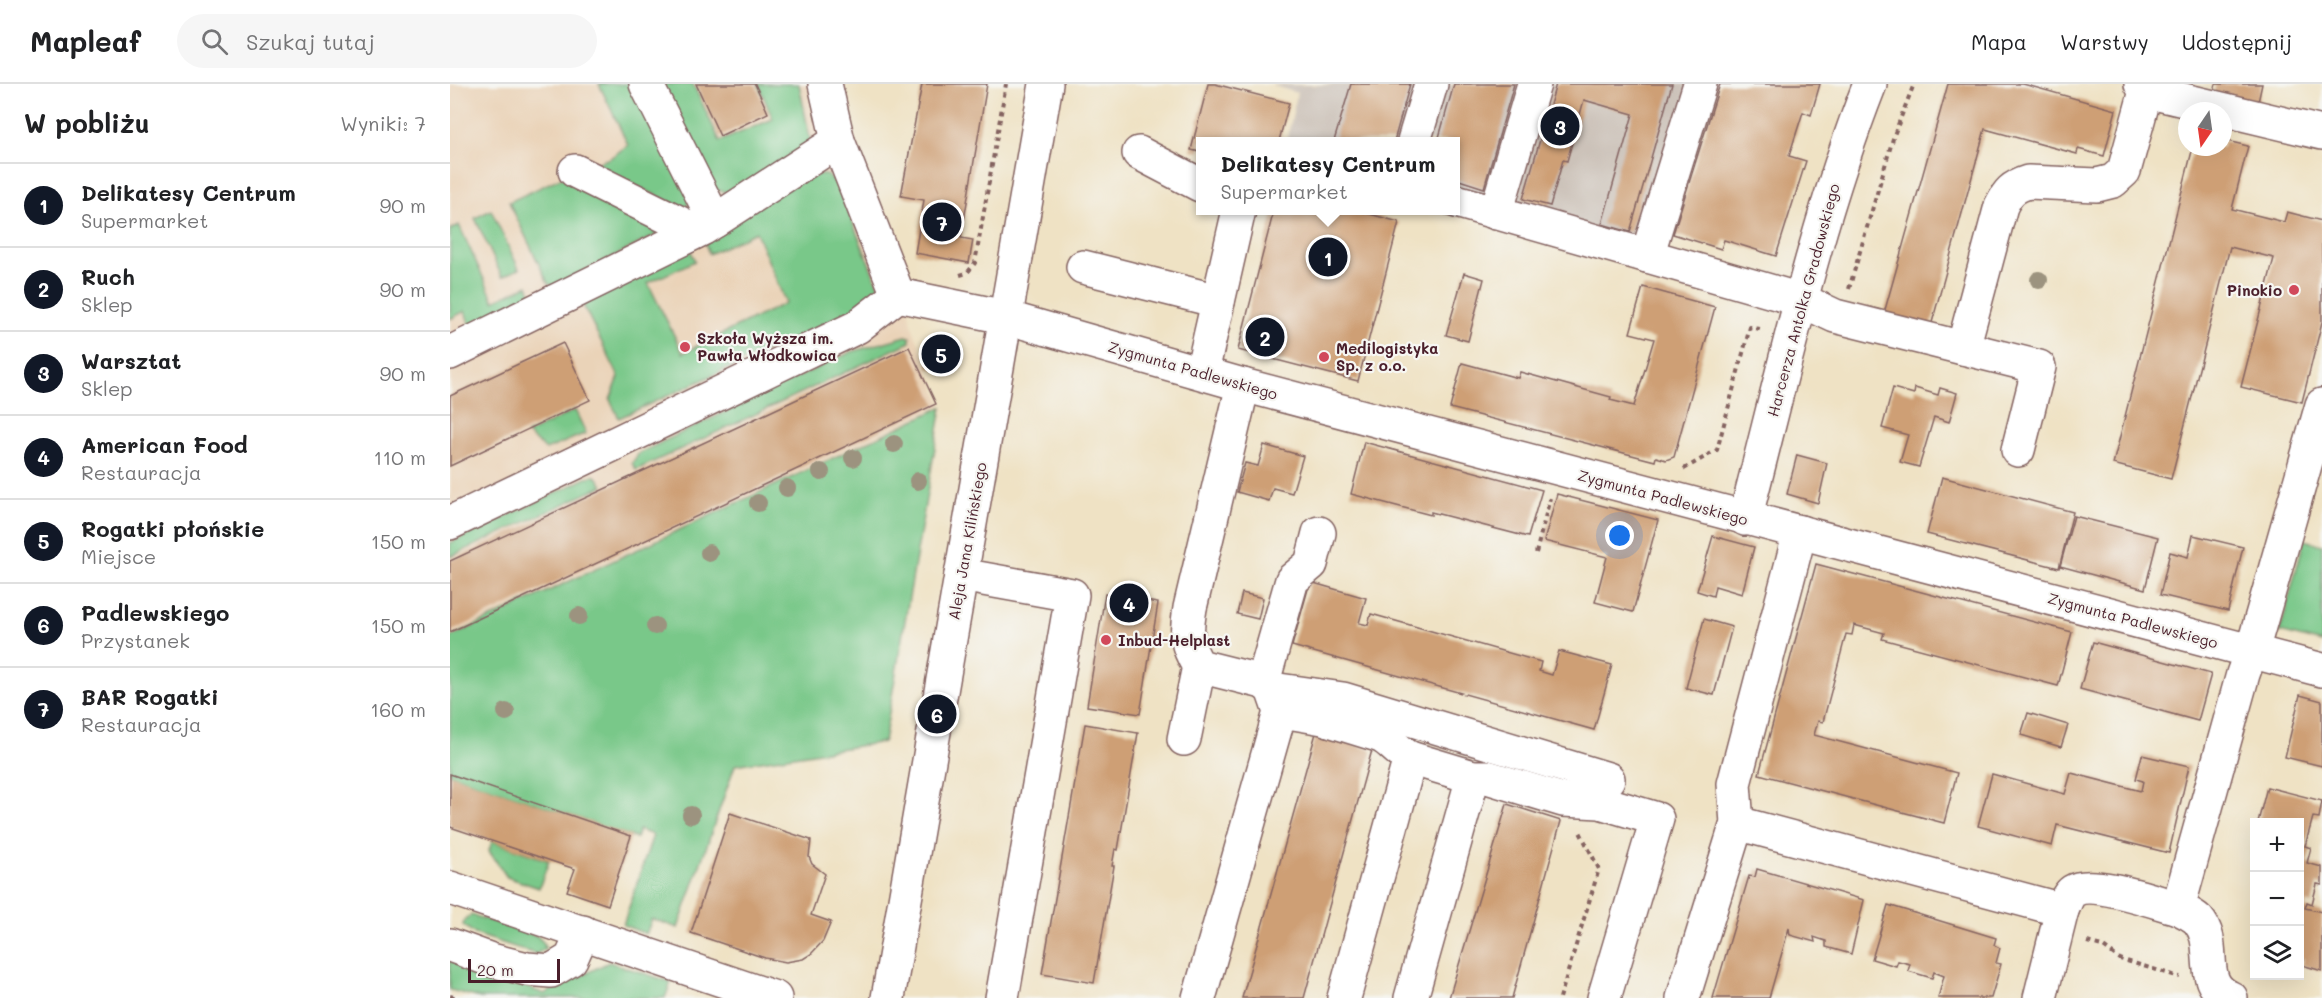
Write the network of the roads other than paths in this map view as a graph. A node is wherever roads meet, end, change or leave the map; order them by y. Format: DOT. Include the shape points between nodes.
graph roads {
  1 [pos="646,84"];
  2 [pos="825,84"];
  3 [pos="1046,84"];
  4 [pos="1431,84"];
  5 [pos="1534,84"];
  6 [pos="1700,84"];
  7 [pos="1870,84"];
  8 [pos="2144,88"];
  9 [pos="2322,133"];
  10 [pos="1415,137"];
  11 [pos="838,141"];
  12 [pos="1139,153"];
  13 [pos="575,171"];
  14 [pos="1196,183"];
  15 [pos="1460,202"];
  16 [pos="1496,213"];
  17 [pos="1238,215"];
  18 [pos="706,226"];
  19 [pos="1647,256"];
  20 [pos="1083,267"];
  21 [pos="898,295"];
  22 [pos="1801,300"];
  23 [pos="1218,301"];
  24 [pos="1005,317"];
  25 [pos="1963,348"];
  26 [pos="450,353"];
  27 [pos="1202,372"];
  28 [pos="1243,385"];
  29 [pos="2322,405"];
  30 [pos="2018,450"];
  31 [pos="1745,519"];
  32 [pos="450,523"];
  33 [pos="1800,532"];
  34 [pos="1319,533"];
  35 [pos="961,575"];
  36 [pos="2252,651"];
  37 [pos="1199,666"];
  38 [pos="2322,670"];
  39 [pos="1272,694"];
  40 [pos="1184,739"];
  41 [pos="1410,758"];
  42 [pos="1473,777"];
  43 [pos="1608,779"];
  44 [pos="1737,823"];
  45 [pos="450,888"];
  46 [pos="2178,908"];
  47 [pos="2059,922"];
  48 [pos="583,932"];
  49 [pos="450,945"];
  50 [pos="2222,992"];
  51 [pos="775,998"];
  52 [pos="888,998"];
  53 [pos="1002,998"];
  54 [pos="1199,998"];
  55 [pos="1344,998"];
  56 [pos="1411,998"];
  57 [pos="1604,998"];
  58 [pos="1683,998"];
  59 [pos="2040,998"];
  1 -- 18 [label="street"];
  2 -- 11 [label="street"];
  3 -- 24 [label="street, Aleja Jana Kilińskiego"];
  4 -- 10 [label="street"];
  5 -- 16 [label="street"];
  6 -- 19 [label="street"];
  7 -- 22 [label="street, Harcerza Antolka Gradowskiego"];
  8 -- 9 [label="street"];
  8 -- 25 [label="street" via="2124,171 2113,181 2028,182 2008,191"];
  11 -- 18 [label="street"];
  11 -- 21 [label="street"];
  12 -- 14 [label="street"];
  13 -- 18 [label="street"];
  15 -- 16 [label="street"];
  16 -- 19 [label="street"];
  17 -- 23 [label="street"];
  18 -- 26 [label="street"];
  19 -- 22 [label="street"];
  20 -- 23 [label="street"];
  21 -- 24 [label="street, Zygmunta Padlewskiego"];
  21 -- 32 [label="street" via="857,327"];
  22 -- 25 [label="street" via="1835,315"];
  22 -- 31 [label="street, Harcerza Antolka Gradowskiego"];
  23 -- 27 [label="street"];
  24 -- 27 [label="street, Zygmunta Padlewskiego"];
  24 -- 35 [label="street, Aleja Jana Kilińskiego"];
  25 -- 30 [label="street" via="2039,367"];
  27 -- 28 [label="street, Zygmunta Padlewskiego"];
  28 -- 31 [label="street, Zygmunta Padlewskiego"];
  28 -- 37 [label="street" via="1187,629 1188,650"];
  29 -- 36 [label="street"];
  31 -- 33 [label="street, Zygmunta Padlewskiego"];
  33 -- 36 [label="street, Zygmunta Padlewskiego"];
  33 -- 44 [label="street" via="1734,784"];
  34 -- 39 [label="street" via="1311,564 1292,580"];
  35 -- 52 [label="street, Aleja Jana Kilińskiego"];
  35 -- 53 [label="street" via="1072,595"];
  36 -- 38 [label="street, Zygmunta Padlewskiego"];
  36 -- 46 [label="street"];
  37 -- 39 [label="street"];
  37 -- 40 [label="street"];
  39 -- 41 [label="street" via="1323,718 1381,736"];
  39 -- 43 [label="street" via="1343,699"];
  39 -- 54 [label="street"];
  41 -- 42 [label="street"];
  41 -- 55 [label="street"];
  42 -- 56 [label="street"];
  42 -- 57 [label="street" via="1487,777 1563,800 1600,802 1657,819"];
  44 -- 47 [label="street"];
  44 -- 58 [label="street"];
  45 -- 48 [label="street"];
  46 -- 47 [label="street" via="2084,886 2070,892"];
  46 -- 50 [label="street" via="2198,920 2206,934"];
  47 -- 59 [label="street"];
  48 -- 49 [label="street" via="571,959 551,971 491,960"];
  48 -- 51 [label="street"];
}
